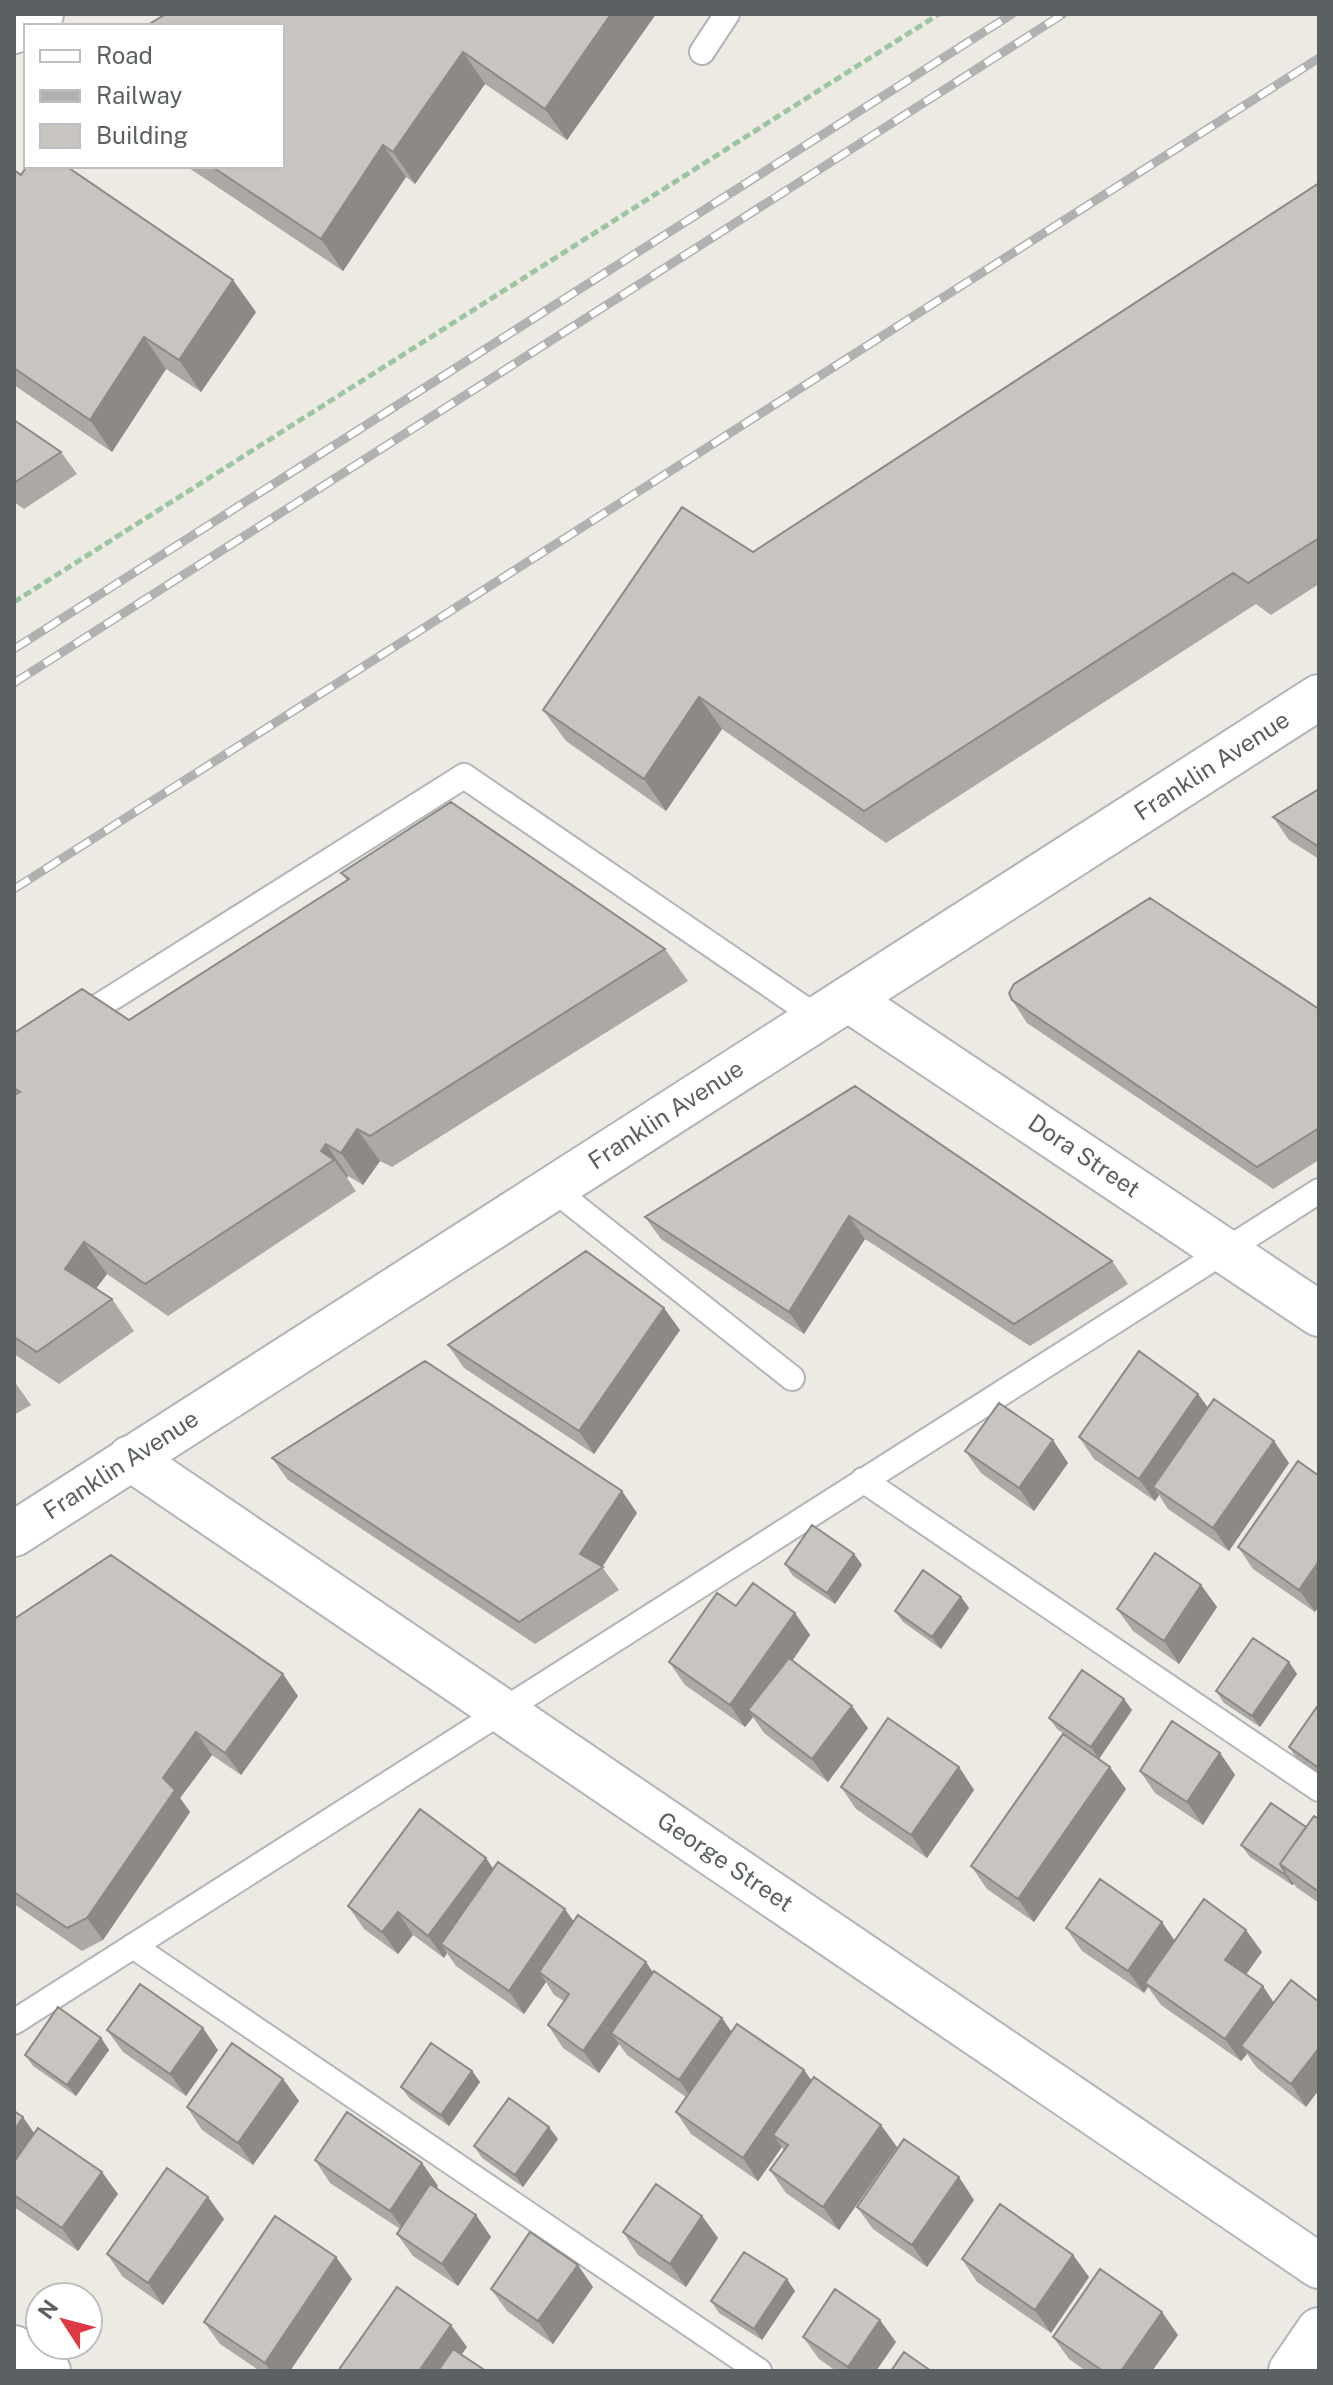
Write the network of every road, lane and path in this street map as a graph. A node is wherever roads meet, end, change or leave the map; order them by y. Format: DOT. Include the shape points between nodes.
graph roads {
  1 [pos="727,14"];
  2 [pos="939,14"];
  3 [pos="702,52"];
  4 [pos="14,602"];
  5 [pos="1319,697"];
  6 [pos="833,1008"];
  7 [pos="54,1034"];
  8 [pos="552,1188"];
  9 [pos="1319,1191"];
  10 [pos="1227,1251"];
  11 [pos="1319,1314"];
  12 [pos="792,1378"];
  13 [pos="130,1458"];
  14 [pos="863,1480"];
  15 [pos="14,1534"];
  16 [pos="505,1713"];
  17 [pos="1319,1789"];
  18 [pos="133,1946"];
  19 [pos="14,2022"];
  20 [pos="1319,2266"];
  21 [pos="1319,2330"];
  22 [pos="14,2348"];
  23 [pos="48,2371"];
  24 [pos="759,2371"];
  25 [pos="1291,2371"];
  1 -- 3 [label="lane"];
  2 -- 4 [label="path"];
  5 -- 6 [label="street, Franklin Avenue"];
  6 -- 7 [label="lane" via="464,776"];
  6 -- 8 [label="street, Franklin Avenue"];
  6 -- 10 [label="street, Dora Street"];
  8 -- 12 [label="lane"];
  8 -- 13 [label="street, Franklin Avenue"];
  9 -- 10 [label="lane"];
  10 -- 11 [label="street, Dora Street"];
  10 -- 14 [label="lane"];
  13 -- 15 [label="street, Franklin Avenue"];
  13 -- 16 [label="street, George Street"];
  14 -- 16 [label="lane"];
  14 -- 17 [label="lane"];
  16 -- 18 [label="lane"];
  16 -- 20 [label="street, George Street"];
  18 -- 19 [label="lane"];
  18 -- 24 [label="lane"];
  21 -- 25 [label="street"];
  22 -- 23 [label="street"];
}
